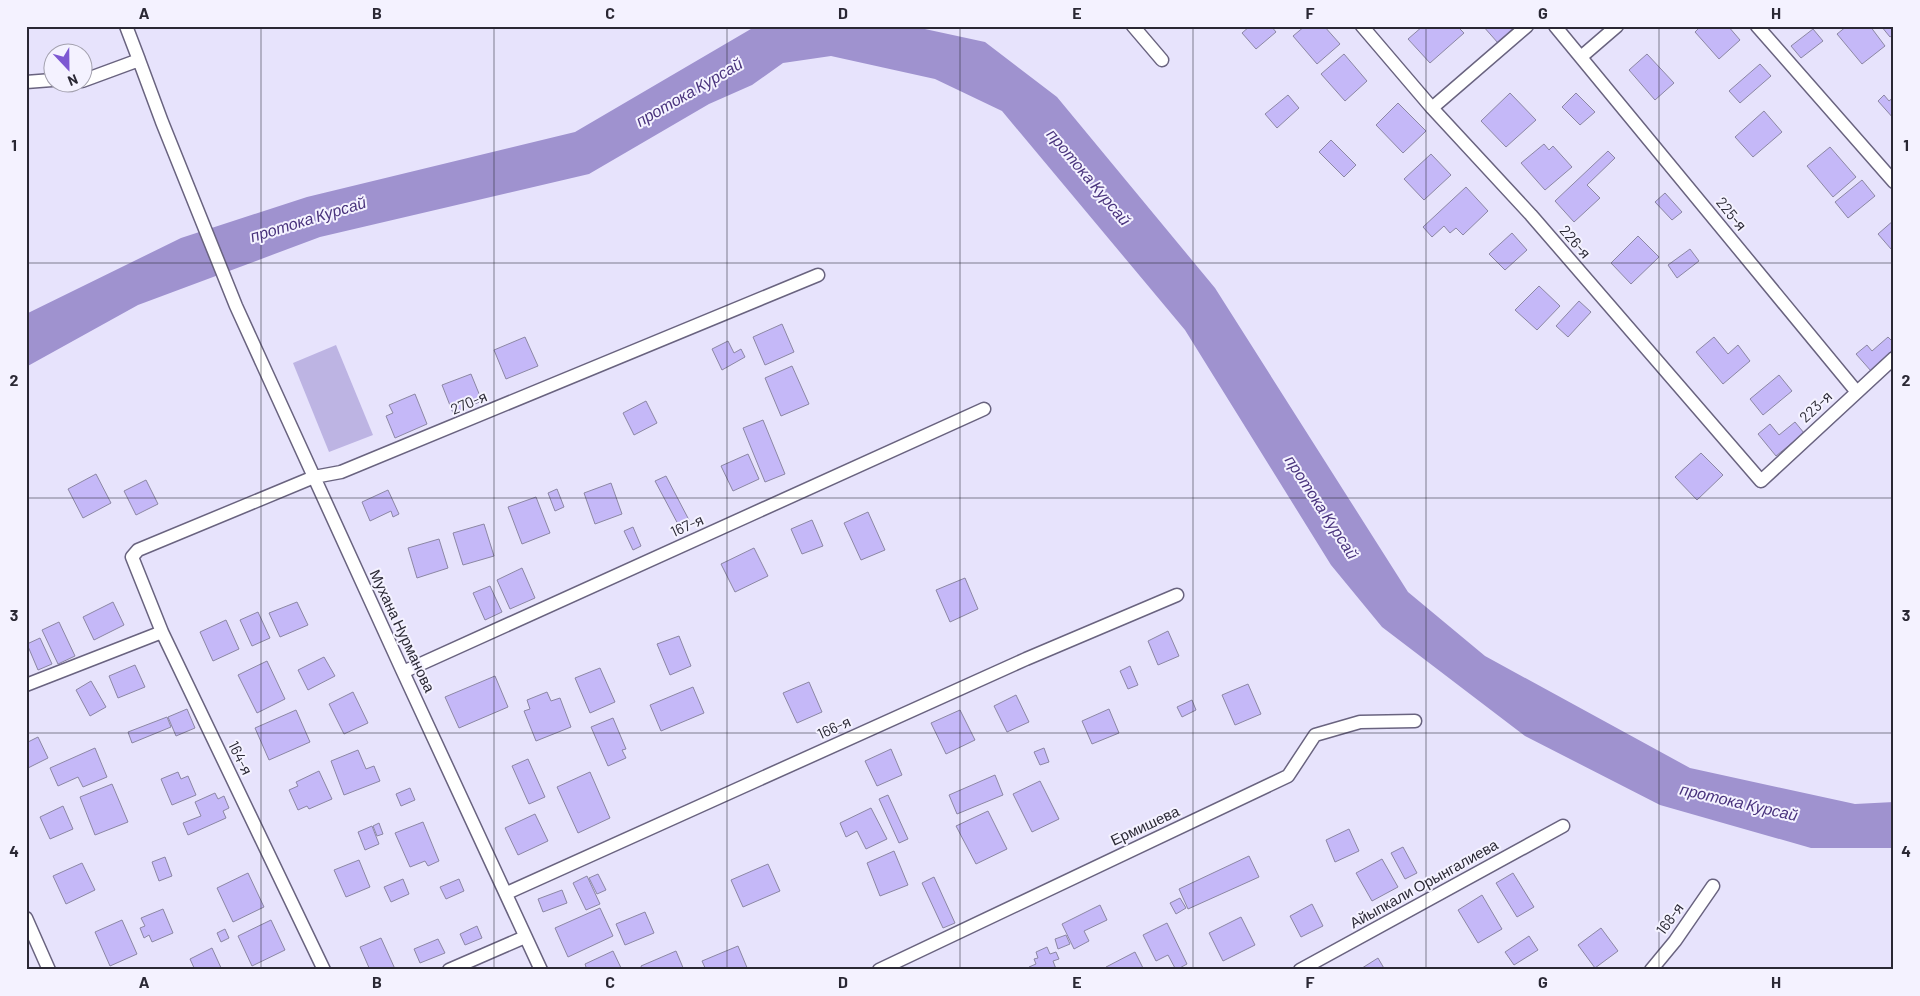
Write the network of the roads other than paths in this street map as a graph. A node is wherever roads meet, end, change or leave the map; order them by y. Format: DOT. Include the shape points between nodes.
graph roads {
  1 [pos="126,26"];
  2 [pos="1133,26"];
  3 [pos="1362,26"];
  4 [pos="1526,26"];
  5 [pos="1555,26"];
  6 [pos="1617,26"];
  7 [pos="1757,26"];
  8 [pos="1581,57"];
  9 [pos="139,60"];
  10 [pos="1162,60"];
  11 [pos="92,77"];
  12 [pos="42,81"];
  13 [pos="26,82"];
  14 [pos="1432,108"];
  15 [pos="1894,182"];
  16 [pos="818,274"];
  17 [pos="1894,358"];
  18 [pos="1856,392"];
  19 [pos="984,409"];
  20 [pos="314,476"];
  21 [pos="1761,481"];
  22 [pos="132,558"];
  23 [pos="1177,595"];
  24 [pos="162,632"];
  25 [pos="402,672"];
  26 [pos="26,685"];
  27 [pos="1415,721"];
  28 [pos="1562,826"];
  29 [pos="1713,886"];
  30 [pos="507,893"];
  31 [pos="26,918"];
  32 [pos="525,937"];
  33 [pos="31,943"];
  34 [pos="49,970"];
  35 [pos="324,970"];
  36 [pos="449,970"];
  37 [pos="541,970"];
  38 [pos="879,970"];
  39 [pos="1300,970"];
  40 [pos="1651,970"];
  1 -- 9 [label="street, Мухана Нурманова"];
  2 -- 10 [label="street"];
  3 -- 14 [label="street, 226-я"];
  4 -- 14 [label="street"];
  5 -- 8 [label="street, 225-я"];
  6 -- 8 [label="street"];
  7 -- 15 [label="street"];
  8 -- 18 [label="street, 225-я"];
  9 -- 11 [label="street"];
  9 -- 20 [label="street, Мухана Нурманова" via="236,306"];
  12 -- 13 [label="street"];
  14 -- 21 [label="street, 226-я" via="1531,215"];
  16 -- 20 [label="street, 270-я" via="341,472"];
  17 -- 18 [label="street, 223-я"];
  18 -- 21 [label="street, 223-я"];
  19 -- 25 [label="street, 167-я"];
  20 -- 22 [label="street, 270-я" via="138,550"];
  20 -- 25 [label="street, Мухана Нурманова"];
  22 -- 24 [label="street, 164-я"];
  23 -- 30 [label="street, 166-я" via="1026,659"];
  24 -- 26 [label="street"];
  24 -- 35 [label="street, 164-я"];
  25 -- 30 [label="street, Мухана Нурманова"];
  27 -- 38 [label="street, Ермишева" via="1360,722 1315,735 1288,776"];
  28 -- 39 [label="street, Айыпкали Орынгалиева"];
  29 -- 40 [label="street, 168-я" via="1676,941"];
  30 -- 32 [label="street, Мухана Нурманова"];
  31 -- 33 [label="street"];
  32 -- 36 [label="street"];
  32 -- 37 [label="street, Мухана Нурманова"];
  33 -- 34 [label="street"];
}
